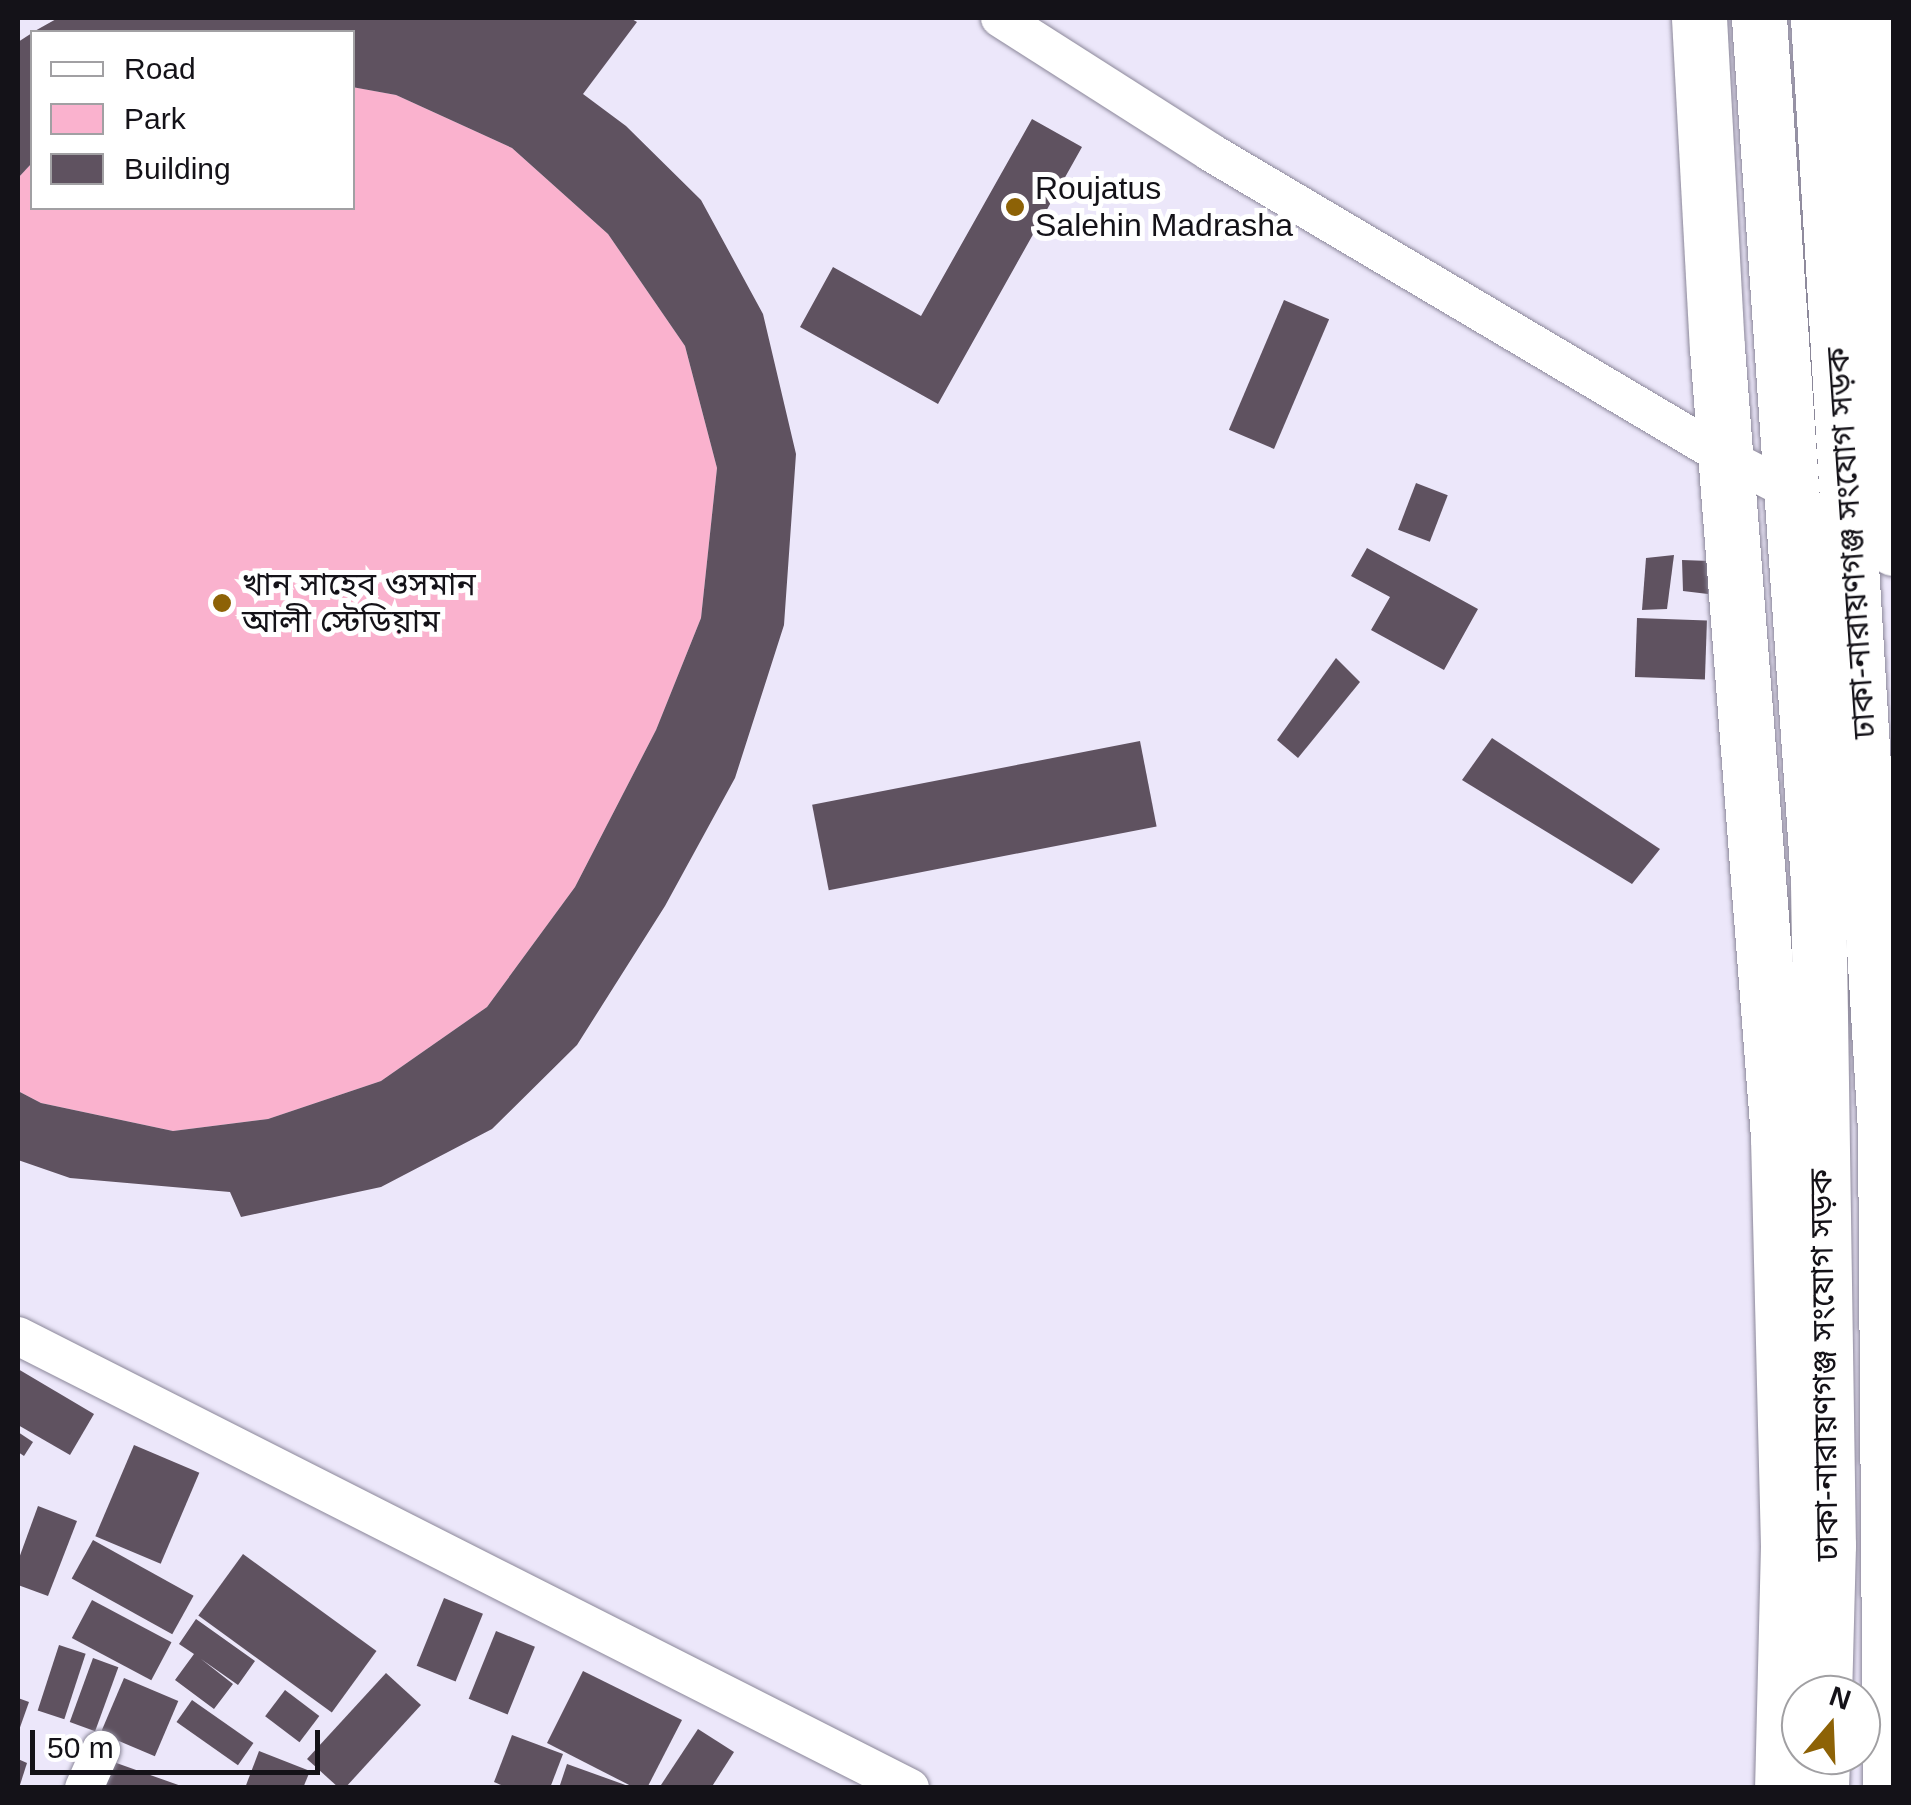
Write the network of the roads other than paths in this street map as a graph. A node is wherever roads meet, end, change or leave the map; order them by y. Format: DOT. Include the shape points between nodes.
graph roads {
  1 [pos="1000,18"];
  2 [pos="1699,18"];
  3 [pos="1759,18"];
  4 [pos="1818,18"];
  5 [pos="1864,18"];
  6 [pos="1726,457"];
  7 [pos="1791,491"];
  8 [pos="1873,542"];
  9 [pos="18,1336"];
  10 [pos="1825,1675"];
  11 [pos="101,1750"];
  12 [pos="84,1788"];
  13 [pos="910,1788"];
  14 [pos="1782,1788"];
  15 [pos="1890,1788"];
  1 -- 6 [label="street" via="1210,152"];
  2 -- 6 [label="main road"];
  3 -- 7 [label="main road, ঢাকা-নারায়ণগঞ্জ সংযোগ সড়ক"];
  4 -- 8 [label="main road, ঢাকা-নারায়ণগঞ্জ সংযোগ সড়ক"];
  5 -- 8 [label="main road"];
  6 -- 7 [label="street"];
  6 -- 14 [label="main road" via="1778,1138 1788,1546"];
  7 -- 10 [label="main road, ঢাকা-নারায়ণগঞ্জ সংযোগ সড়ক" via="1818,882"];
  8 -- 15 [label="main road, ঢাকা-নারায়ণগঞ্জ সংযোগ সড়ক"];
  9 -- 13 [label="street"];
  11 -- 12 [label="street"];
}
